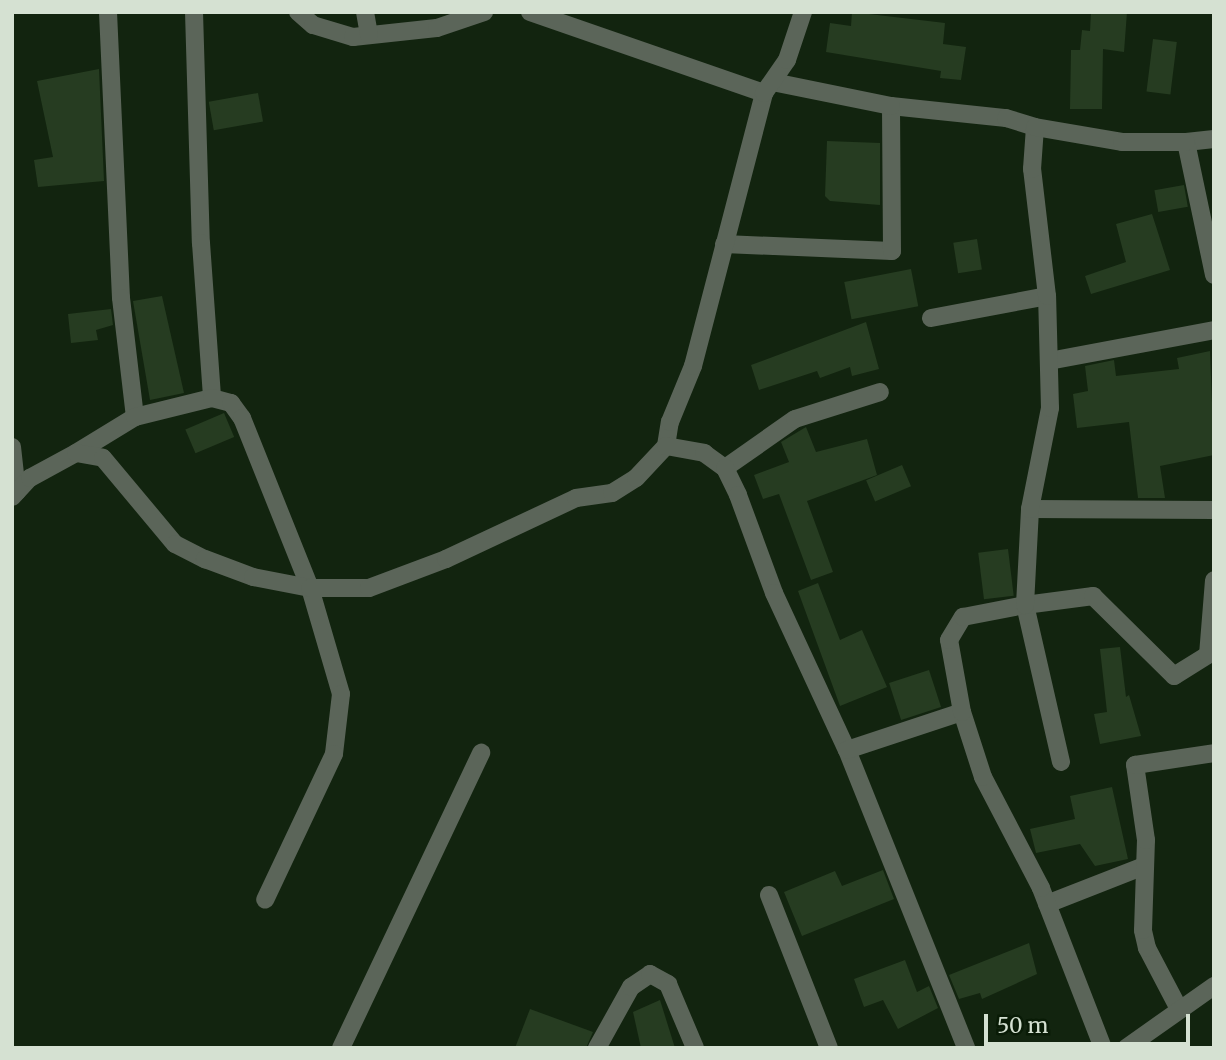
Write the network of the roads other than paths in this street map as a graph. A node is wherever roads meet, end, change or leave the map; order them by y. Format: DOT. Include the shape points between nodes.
graph roads {
  1 [pos="108,12"];
  2 [pos="194,12"];
  3 [pos="298,12"];
  4 [pos="365,12"];
  5 [pos="484,12"];
  6 [pos="530,12"];
  7 [pos="803,12"];
  8 [pos="369,35"];
  9 [pos="768,88"];
  10 [pos="891,106"];
  11 [pos="1035,127"];
  12 [pos="1214,139"];
  13 [pos="1186,142"];
  14 [pos="724,244"];
  15 [pos="1214,275"];
  16 [pos="1047,296"];
  17 [pos="931,318"];
  18 [pos="1214,330"];
  19 [pos="1049,361"];
  20 [pos="880,392"];
  21 [pos="212,398"];
  22 [pos="135,417"];
  23 [pos="666,446"];
  24 [pos="12,447"];
  25 [pos="76,453"];
  26 [pos="725,468"];
  27 [pos="15,494"];
  28 [pos="1030,509"];
  29 [pos="1214,510"];
  30 [pos="1214,580"];
  31 [pos="310,588"];
  32 [pos="1025,605"];
  33 [pos="962,712"];
  34 [pos="847,750"];
  35 [pos="481,753"];
  36 [pos="1214,753"];
  37 [pos="1061,762"];
  38 [pos="1144,866"];
  39 [pos="768,895"];
  40 [pos="265,900"];
  41 [pos="1047,904"];
  42 [pos="1214,986"];
  43 [pos="1179,1009"];
  44 [pos="341,1048"];
  45 [pos="597,1048"];
  46 [pos="695,1048"];
  47 [pos="829,1048"];
  48 [pos="966,1048"];
  49 [pos="1103,1048"];
  50 [pos="1126,1048"];
  1 -- 22 [label="street" via="121,298"];
  2 -- 21 [label="street" via="201,243"];
  3 -- 8 [label="street" via="313,25 353,37"];
  4 -- 8 [label="street"];
  5 -- 8 [label="street" via="437,28"];
  6 -- 9 [label="street"];
  7 -- 9 [label="street" via="787,60"];
  9 -- 10 [label="street"];
  9 -- 14 [label="street"];
  10 -- 11 [label="street" via="1006,118"];
  10 -- 14 [label="street" via="892,251"];
  11 -- 13 [label="street" via="1122,142"];
  11 -- 16 [label="street" via="1032,169"];
  12 -- 13 [label="street"];
  13 -- 15 [label="street"];
  14 -- 23 [label="street" via="693,366 670,422"];
  16 -- 17 [label="street"];
  16 -- 19 [label="street"];
  18 -- 19 [label="street"];
  19 -- 28 [label="street" via="1050,408"];
  20 -- 26 [label="street" via="795,419"];
  21 -- 22 [label="street"];
  21 -- 31 [label="street" via="231,403 242,418"];
  22 -- 25 [label="street"];
  23 -- 26 [label="street" via="704,453"];
  23 -- 31 [label="street" via="636,478 612,493 576,498 446,559 369,587"];
  24 -- 27 [label="street"];
  25 -- 27 [label="street" via="30,478"];
  25 -- 31 [label="street" via="103,458 175,544 253,577"];
  26 -- 34 [label="street" via="774,593"];
  28 -- 29 [label="street"];
  28 -- 32 [label="street"];
  30 -- 32 [label="street" via="1208,655 1174,676 1093,596"];
  31 -- 40 [label="street" via="341,694 340,722 334,754"];
  32 -- 33 [label="street" via="964,617 955,625 948,640"];
  32 -- 37 [label="street"];
  33 -- 34 [label="street"];
  33 -- 41 [label="street" via="983,777"];
  34 -- 48 [label="street"];
  35 -- 44 [label="street"];
  36 -- 38 [label="street" via="1135,765 1146,840"];
  38 -- 41 [label="street"];
  38 -- 43 [label="street" via="1141,904 1147,948"];
  39 -- 47 [label="street"];
  41 -- 49 [label="street"];
  42 -- 43 [label="street"];
  43 -- 50 [label="street"];
  45 -- 46 [label="street" via="631,987 650,974 668,984"];
}
